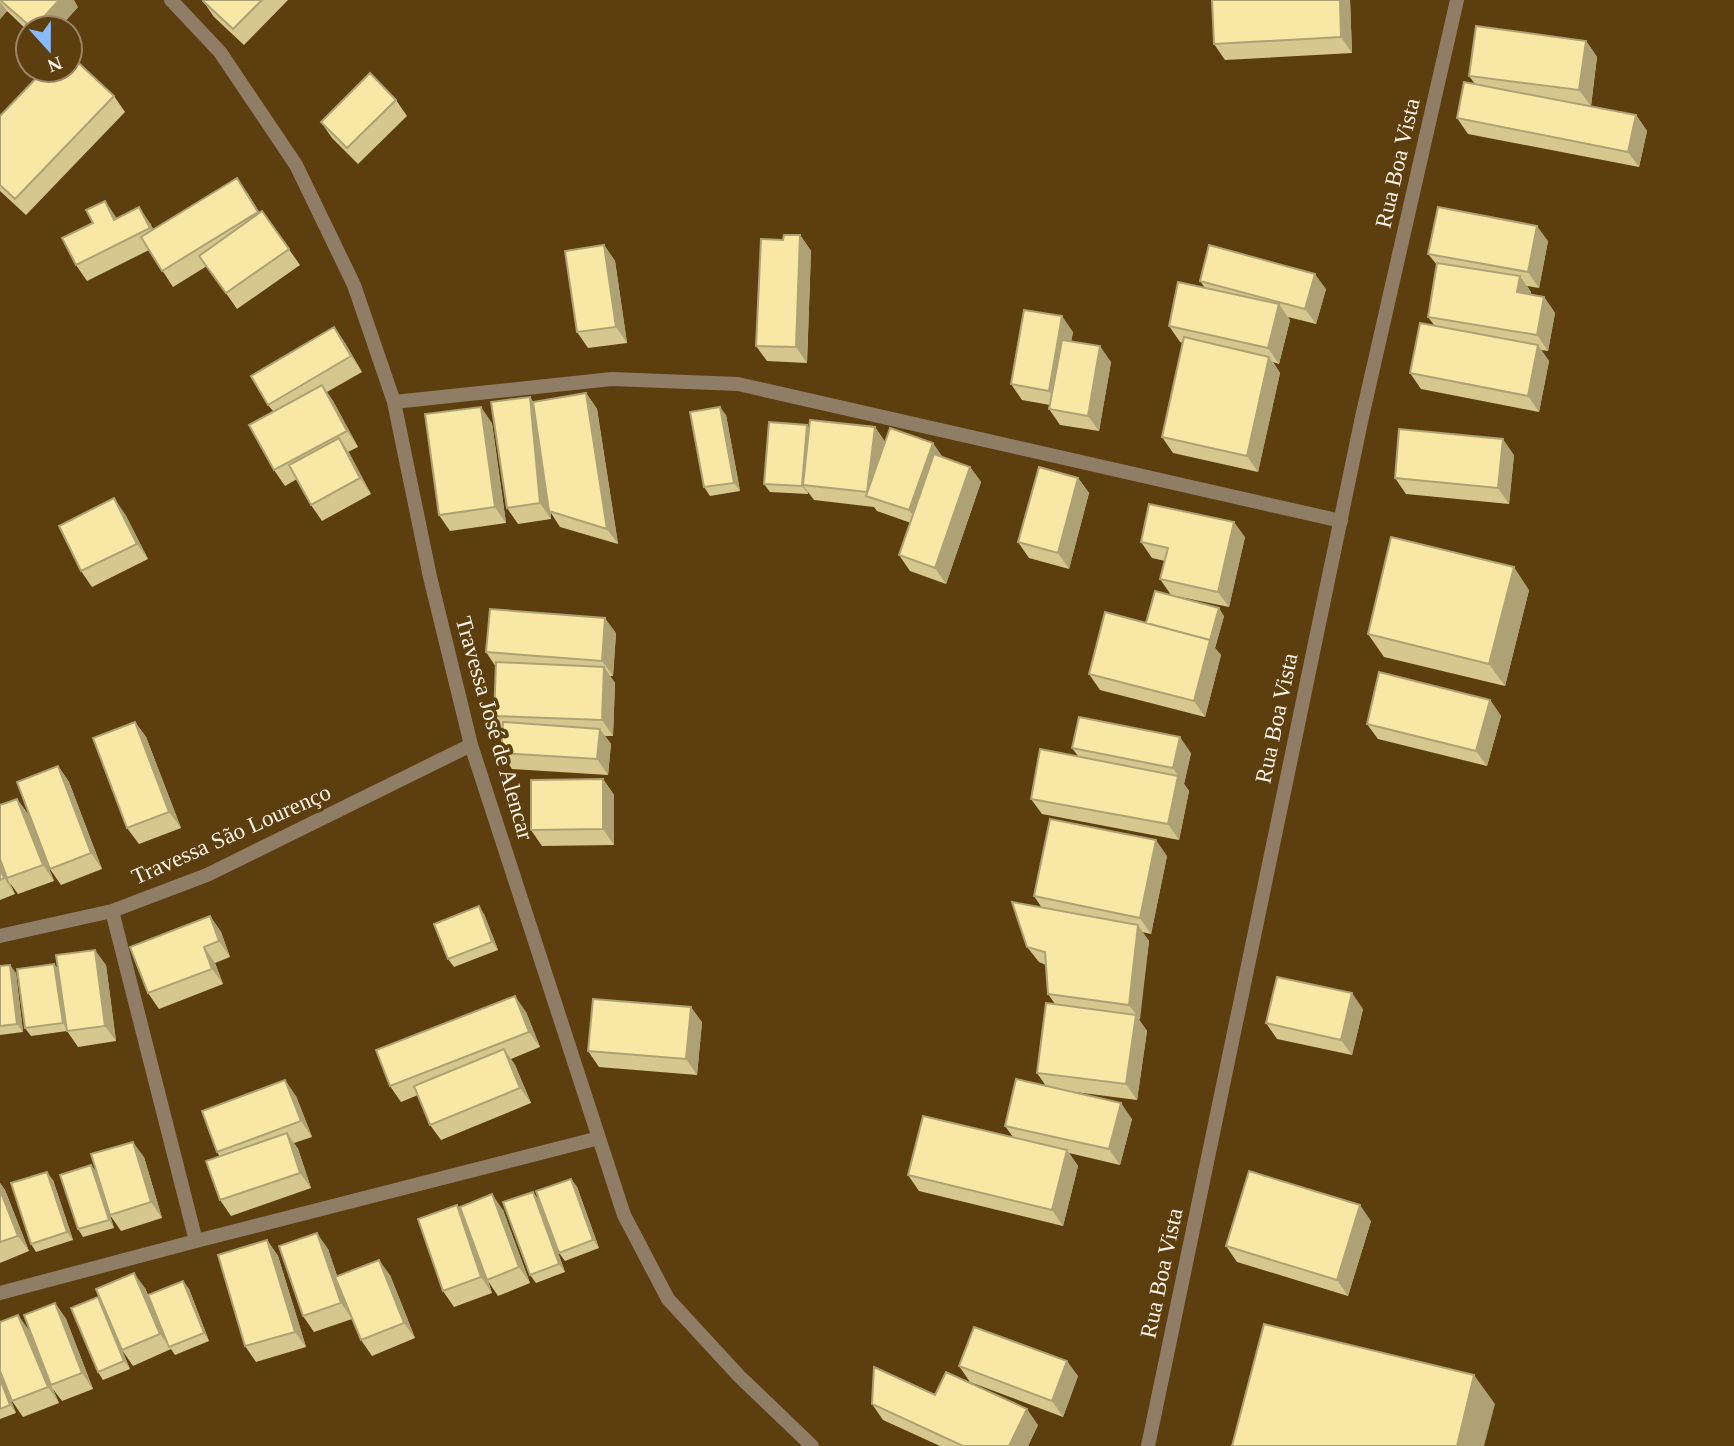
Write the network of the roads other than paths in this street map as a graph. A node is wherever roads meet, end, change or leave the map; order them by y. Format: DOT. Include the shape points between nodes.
graph roads {
  1 [pos="172,0"];
  2 [pos="1457,0"];
  3 [pos="394,402"];
  4 [pos="1341,521"];
  5 [pos="471,745"];
  6 [pos="112,911"];
  7 [pos="0,936"];
  8 [pos="599,1138"];
  9 [pos="195,1241"];
  10 [pos="0,1293"];
  11 [pos="812,1446"];
  12 [pos="1148,1446"];
  1 -- 3 [label="street, Travessa José de Alencar" via="220,52 296,165 354,285"];
  2 -- 4 [label="street, Rua Boa Vista"];
  3 -- 4 [label="street" via="612,379 738,384"];
  3 -- 5 [label="street, Travessa José de Alencar"];
  4 -- 12 [label="street, Rua Boa Vista"];
  5 -- 6 [label="street, Travessa São Lourenço" via="207,875"];
  5 -- 8 [label="street, Travessa José de Alencar"];
  6 -- 7 [label="street, Travessa São Lourenço"];
  6 -- 9 [label="street"];
  8 -- 9 [label="street"];
  8 -- 11 [label="street, Travessa José de Alencar" via="624,1215 668,1299"];
  9 -- 10 [label="street"];
}
